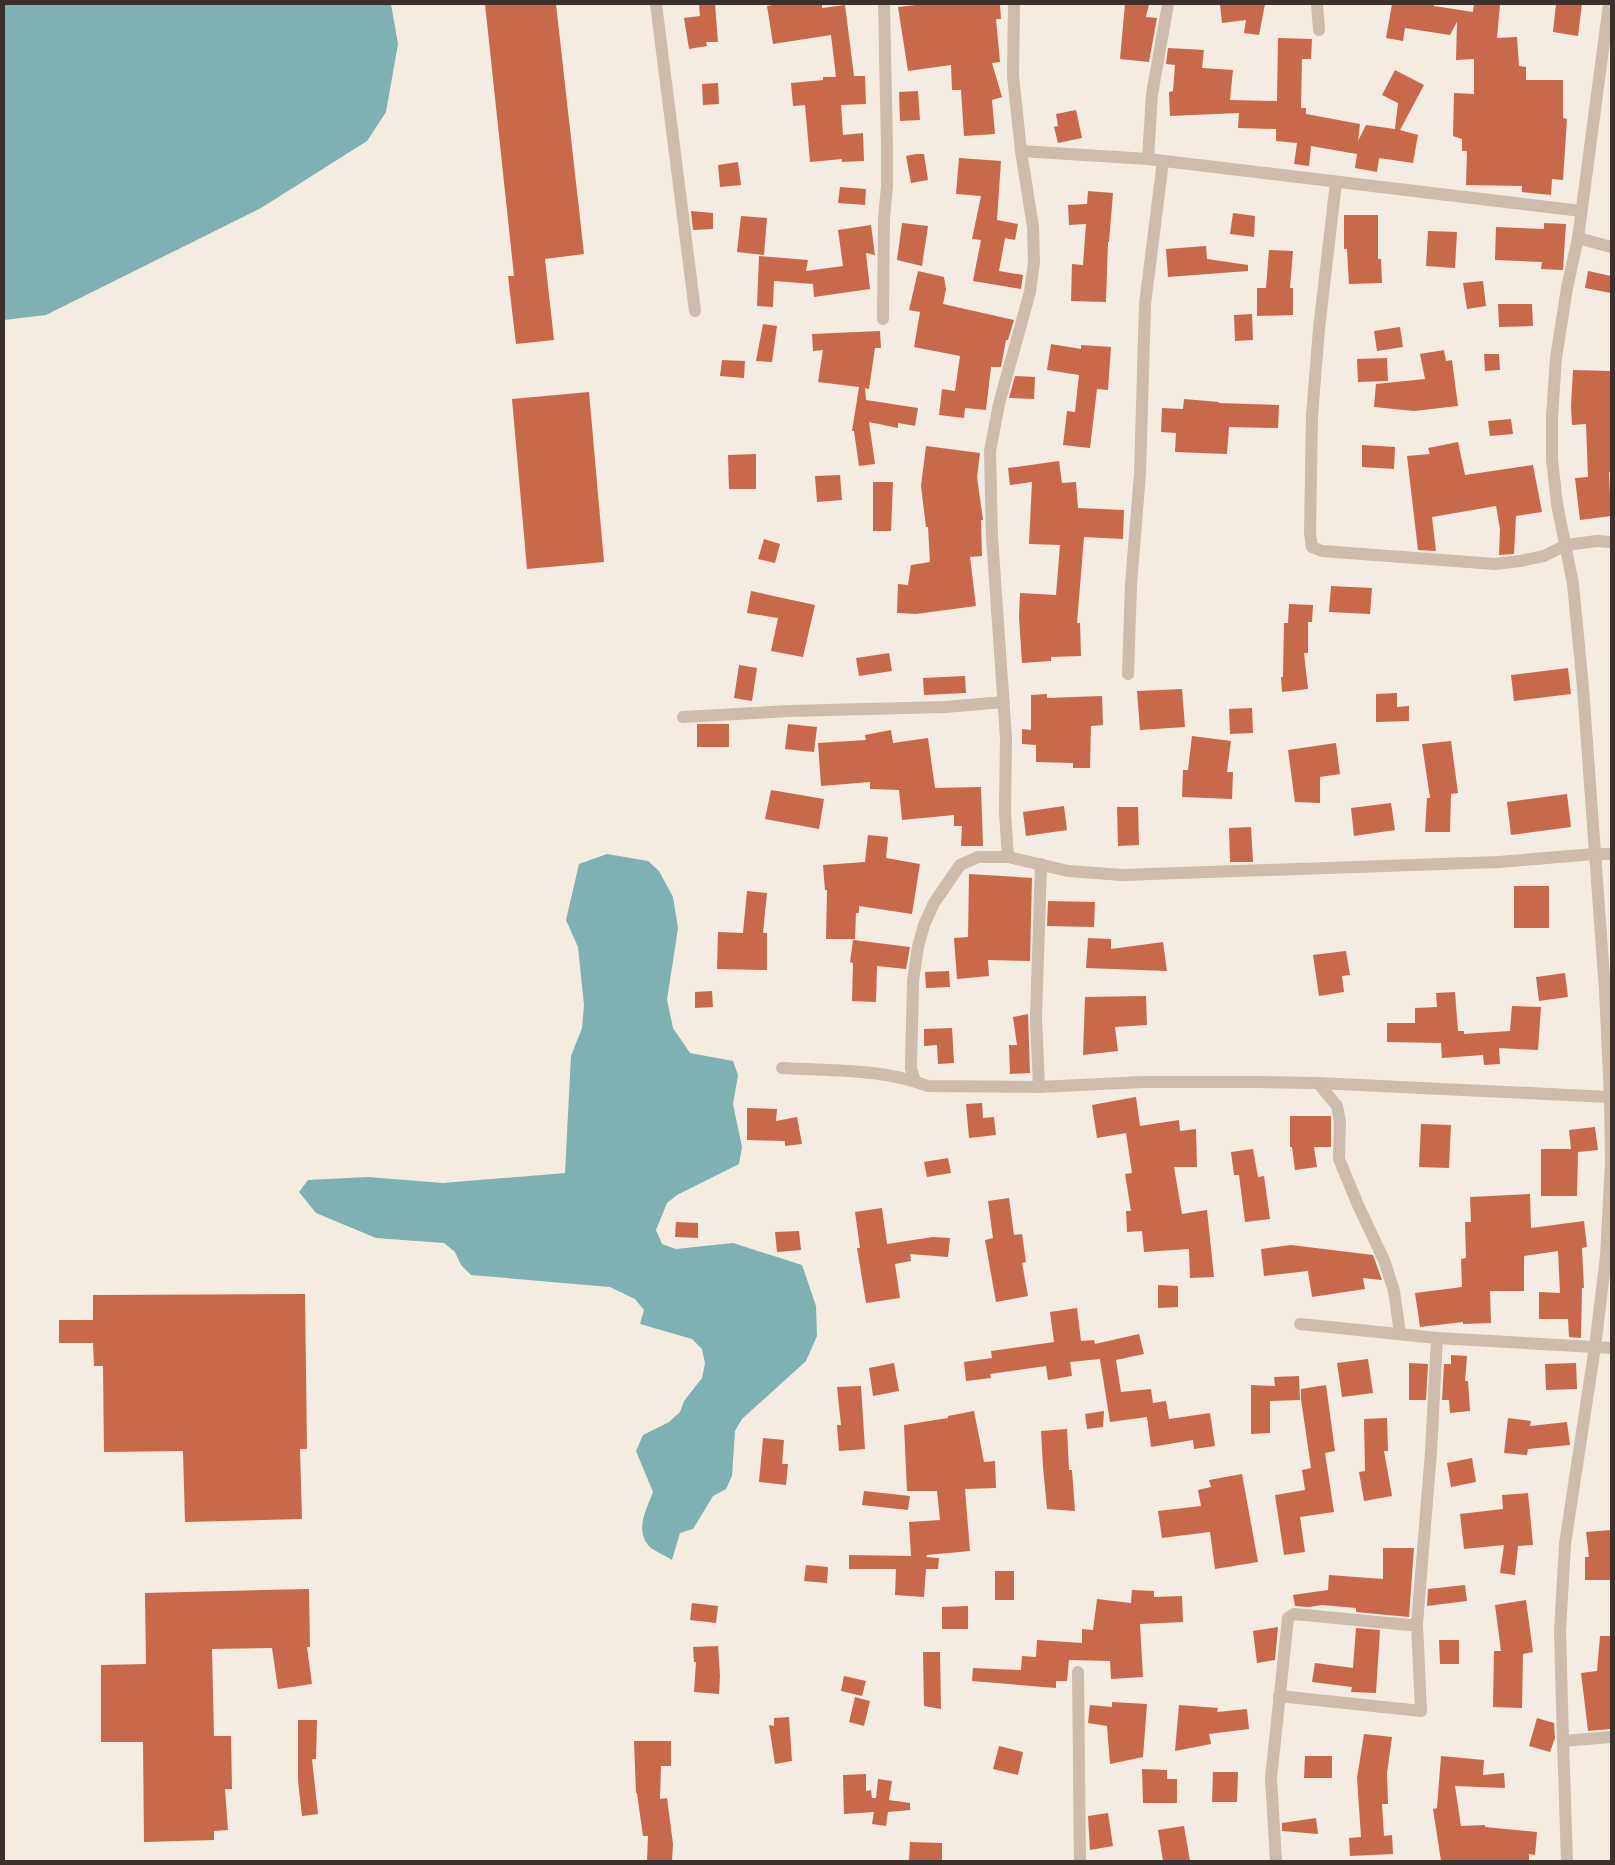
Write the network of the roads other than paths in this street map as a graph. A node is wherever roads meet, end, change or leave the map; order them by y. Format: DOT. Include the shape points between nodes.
graph roads {
  1 [pos="656,4"];
  2 [pos="884,4"];
  3 [pos="1014,4"];
  4 [pos="1168,4"];
  5 [pos="1317,4"];
  6 [pos="1609,4"];
  7 [pos="1319,30"];
  8 [pos="1021,151"];
  9 [pos="1148,159"];
  10 [pos="1162,161"];
  11 [pos="1336,182"];
  12 [pos="1581,211"];
  13 [pos="1578,238"];
  14 [pos="1611,247"];
  15 [pos="695,311"];
  16 [pos="883,318"];
  17 [pos="1611,542"];
  18 [pos="1566,545"];
  19 [pos="1128,674"];
  20 [pos="1004,702"];
  21 [pos="683,717"];
  22 [pos="1594,854"];
  23 [pos="1611,854"];
  24 [pos="1008,857"];
  25 [pos="1041,864"];
  26 [pos="782,1068"];
  27 [pos="915,1081"];
  28 [pos="1318,1083"];
  29 [pos="1039,1087"];
  30 [pos="1610,1097"];
  31 [pos="1609,1256"];
  32 [pos="1300,1324"];
  33 [pos="1400,1333"];
  34 [pos="1437,1338"];
  35 [pos="1595,1347"];
  36 [pos="1611,1348"];
  37 [pos="1417,1624"];
  38 [pos="1078,1672"];
  39 [pos="1279,1696"];
  40 [pos="1611,1737"];
  41 [pos="1563,1742"];
  42 [pos="1080,1861"];
  43 [pos="1276,1861"];
  44 [pos="1567,1861"];
  1 -- 15 [label="street"];
  2 -- 16 [label="street" via="887,162"];
  3 -- 8 [label="street" via="1013,76"];
  4 -- 9 [label="street" via="1152,94"];
  5 -- 7 [label="street"];
  6 -- 12 [label="street"];
  8 -- 9 [label="street"];
  8 -- 20 [label="street" via="1034,262 1030,292 990,451 992,537"];
  9 -- 10 [label="street"];
  10 -- 11 [label="street"];
  10 -- 19 [label="street" via="1145,304 1140,474"];
  11 -- 12 [label="street"];
  11 -- 18 [label="street" via="1312,415 1312,547 1322,551 1495,564 1544,556"];
  12 -- 13 [label="street"];
  13 -- 14 [label="street"];
  13 -- 18 [label="street" via="1556,358 1552,416 1552,460"];
  17 -- 18 [label="street"];
  18 -- 22 [label="street" via="1573,584"];
  20 -- 21 [label="street"];
  20 -- 24 [label="street"];
  22 -- 23 [label="street"];
  22 -- 25 [label="street" via="1499,862 1122,875"];
  22 -- 30 [label="street"];
  24 -- 25 [label="street"];
  24 -- 27 [label="street" via="978,857 960,865 934,903 924,925 914,981 910,1068"];
  25 -- 29 [label="street" via="1036,1017"];
  26 -- 27 [label="street" via="884,1074"];
  27 -- 29 [label="street" via="928,1086"];
  28 -- 29 [label="street" via="1143,1082"];
  28 -- 30 [label="street"];
  28 -- 33 [label="street" via="1337,1106 1339,1159 1384,1260 1394,1291"];
  30 -- 31 [label="street"];
  31 -- 35 [label="street"];
  32 -- 33 [label="street"];
  33 -- 34 [label="street"];
  34 -- 35 [label="street"];
  34 -- 37 [label="street"];
  35 -- 36 [label="street"];
  35 -- 41 [label="street" via="1565,1544 1560,1631"];
  37 -- 39 [label="street" via="1294,1614 1288,1618 1286,1628"];
  37 -- 39 [label="street" via="1421,1710"];
  38 -- 42 [label="street"];
  39 -- 43 [label="street" via="1271,1778"];
  40 -- 41 [label="street"];
  41 -- 44 [label="street"];
}
